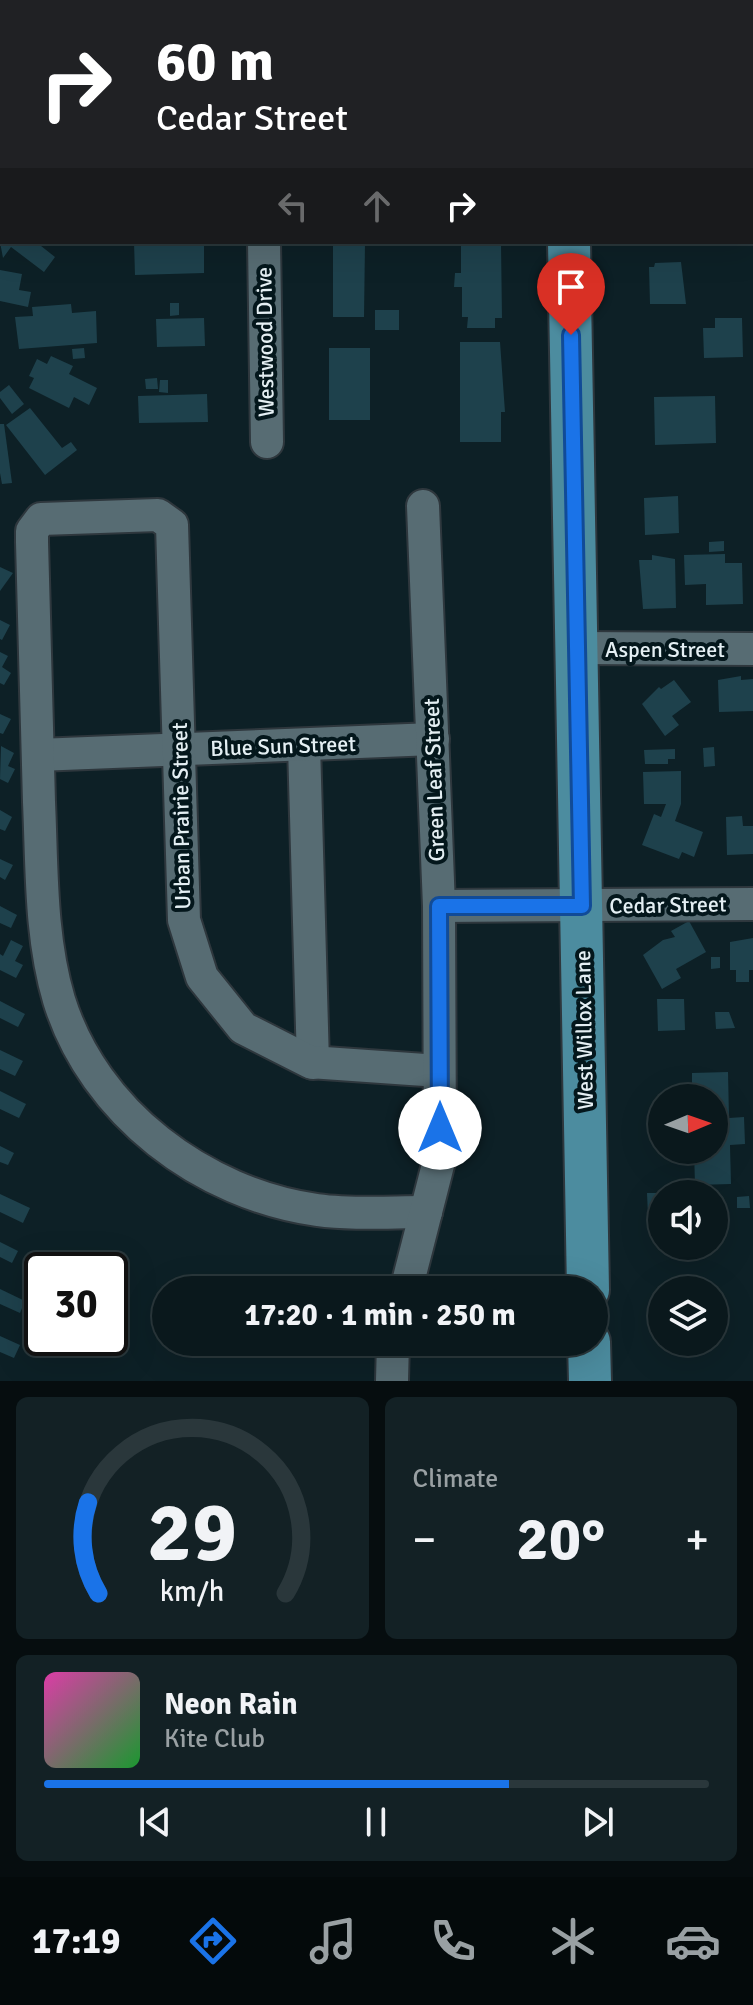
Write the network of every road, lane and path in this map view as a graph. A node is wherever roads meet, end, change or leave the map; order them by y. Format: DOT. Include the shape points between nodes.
graph roads {
  1 [pos="264,244"];
  2 [pos="569,244"];
  3 [pos="267,442"];
  4 [pos="423,506"];
  5 [pos="577,648"];
  6 [pos="753,649"];
  7 [pos="433,739"];
  8 [pos="304,745"];
  9 [pos="180,750"];
  10 [pos="38,755"];
  11 [pos="753,904"];
  12 [pos="439,906"];
  13 [pos="582,906"];
  14 [pos="313,1063"];
  15 [pos="439,1071"];
  16 [pos="426,1212"];
  17 [pos="410,1276"];
  18 [pos="588,1276"];
  19 [pos="393,1356"];
  20 [pos="589,1356"];
  21 [pos="392,1381"];
  22 [pos="590,1381"];
  1 -- 3 [label="street, Westwood Drive"];
  2 -- 5 [label="main road, West Willox Lane"];
  4 -- 7 [label="street, Green Leaf Street"];
  5 -- 6 [label="street, Aspen Street"];
  5 -- 13 [label="main road, West Willox Lane"];
  7 -- 8 [label="street, Blue Sun Street"];
  7 -- 12 [label="street, Green Leaf Street"];
  8 -- 9 [label="street, Blue Sun Street"];
  8 -- 14 [label="street"];
  9 -- 10 [label="street, Blue Sun Street"];
  9 -- 10 [label="street, Urban Prairie Street" via="172,525 158,515 41,519 32,531"];
  9 -- 14 [label="street, Urban Prairie Street" via="184,920 202,977 243,1028"];
  10 -- 16 [label="street" via="50,966 79,1044 132,1119 173,1154 216,1180 266,1199 341,1212"];
  11 -- 13 [label="street, Cedar Street"];
  12 -- 13 [label="street, Cedar Street"];
  12 -- 15 [label="street, Green Leaf Street"];
  13 -- 18 [label="main road, West Willox Lane"];
  14 -- 15 [label="street, Urban Prairie Street"];
  15 -- 16 [label="street, Green Leaf Street" via="440,1157"];
  16 -- 17 [label="street, Green Leaf Street"];
  19 -- 21 [label="street"];
  20 -- 22 [label="main road"];
}
